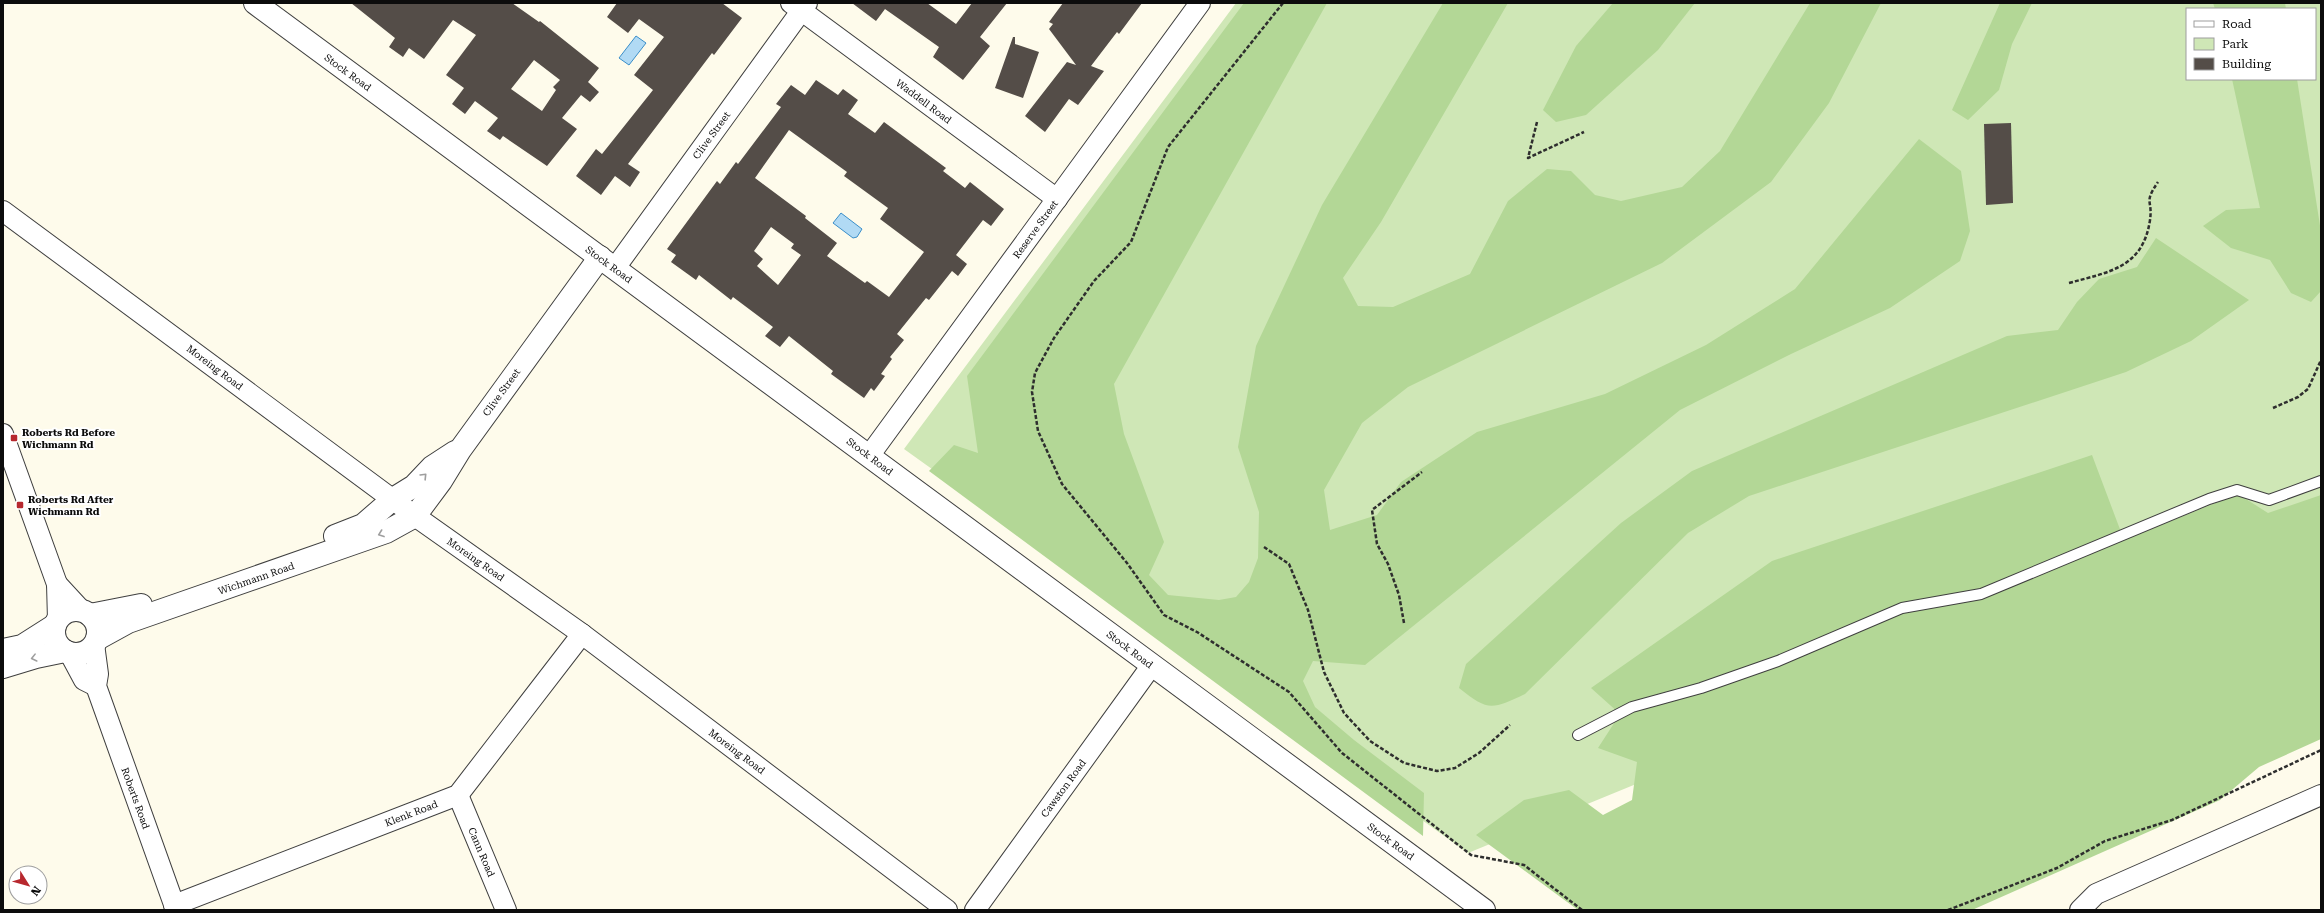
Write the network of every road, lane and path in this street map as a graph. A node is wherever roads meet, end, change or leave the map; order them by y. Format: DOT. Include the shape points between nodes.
graph roads {
  1 [pos="255,3"];
  2 [pos="1200,3"];
  3 [pos="1283,3"];
  4 [pos="800,6"];
  5 [pos="1537,122"];
  6 [pos="1584,132"];
  7 [pos="2158,182"];
  8 [pos="1056,199"];
  9 [pos="3,210"];
  10 [pos="607,263"];
  11 [pos="2069,283"];
  12 [pos="2321,360"];
  13 [pos="2273,408"];
  14 [pos="3,434"];
  15 [pos="460,450"];
  16 [pos="869,456"];
  17 [pos="1422,472"];
  18 [pos="2321,481"];
  19 [pos="392,499"];
  20 [pos="415,516"];
  21 [pos="1264,547"];
  22 [pos="57,584"];
  23 [pos="86,613"];
  24 [pos="57,622"];
  25 [pos="1404,623"];
  26 [pos="582,634"];
  27 [pos="95,642"];
  28 [pos="3,650"];
  29 [pos="67,652"];
  30 [pos="1152,666"];
  31 [pos="3,667"];
  32 [pos="96,686"];
  33 [pos="1510,725"];
  34 [pos="1578,734"];
  35 [pos="2321,750"];
  36 [pos="458,795"];
  37 [pos="2321,795"];
  38 [pos="175,907"];
  39 [pos="506,910"];
  40 [pos="947,910"];
  41 [pos="975,910"];
  42 [pos="1484,910"];
  43 [pos="1582,910"];
  44 [pos="1948,910"];
  45 [pos="2080,910"];
  1 -- 10 [label="street, Stock Road"];
  2 -- 8 [label="street, Reserve Street"];
  3 -- 43 [label="path" via="1168,147 1131,242 1094,281 1054,338 1036,373 1032,392 1038,431 1062,484 1127,563 1164,616 1197,632 1289,692 1342,753 1471,855 1524,864"];
  4 -- 8 [label="street, Waddell Road"];
  4 -- 10 [label="street, Clive Street"];
  5 -- 6 [label="path" via="1528,158"];
  7 -- 11 [label="path" via="2148,197 2150,219 2143,243 2129,262 2108,273"];
  8 -- 16 [label="street, Reserve Street"];
  9 -- 19 [label="street, Moreing Road"];
  10 -- 15 [label="street, Clive Street"];
  10 -- 16 [label="street, Stock Road"];
  12 -- 13 [label="path" via="2308,388 2298,397"];
  14 -- 22 [label="street"];
  19 -- 15 [label="street, Clive Street, one-way" via="414,486 432,467"];
  15 -- 20 [label="street, Clive Street" via="442,481"];
  16 -- 30 [label="street, Stock Road"];
  17 -- 25 [label="path" via="1372,510 1376,544 1388,564 1399,595"];
  18 -- 34 [label="lane" via="2269,500 2237,490 2209,498 1981,594 1902,608 1778,661 1701,688 1632,707"];
  19 -- 20 [label="street, Moreing Road"];
  19 -- 23 [label="street, Wichmann Road" via="363,525 348,531 141,605 115,612"];
  20 -- 26 [label="street, Moreing Road"];
  20 -- 27 [label="street, Wichmann Road, one-way" via="386,532 128,622"];
  21 -- 33 [label="path" via="1289,564 1308,610 1324,672 1344,713 1370,741 1404,763 1437,771 1455,768 1480,753"];
  22 -- 23 [label="street"];
  22 -- 24 [label="street"];
  23 -- 24 [label="street" via="65,613"];
  23 -- 27 [label="street" via="98,629"];
  24 -- 28 [label="street" via="22,646"];
  24 -- 29 [label="street" via="56,640"];
  26 -- 36 [label="street"];
  26 -- 40 [label="street, Moreing Road"];
  27 -- 29 [label="street" via="82,653"];
  27 -- 32 [label="street, Roberts Road" via="98,674"];
  29 -- 31 [label="street, one-way" via="36,657"];
  29 -- 32 [label="street" via="84,680"];
  30 -- 41 [label="street, Cawston Road"];
  30 -- 42 [label="street, Stock Road"];
  32 -- 38 [label="street, Roberts Road"];
  35 -- 44 [label="path" via="2172,820 2105,841 2056,868"];
  36 -- 38 [label="street, Klenk Road"];
  36 -- 39 [label="street, Cann Road"];
  37 -- 45 [label="street" via="2096,894"];
}
